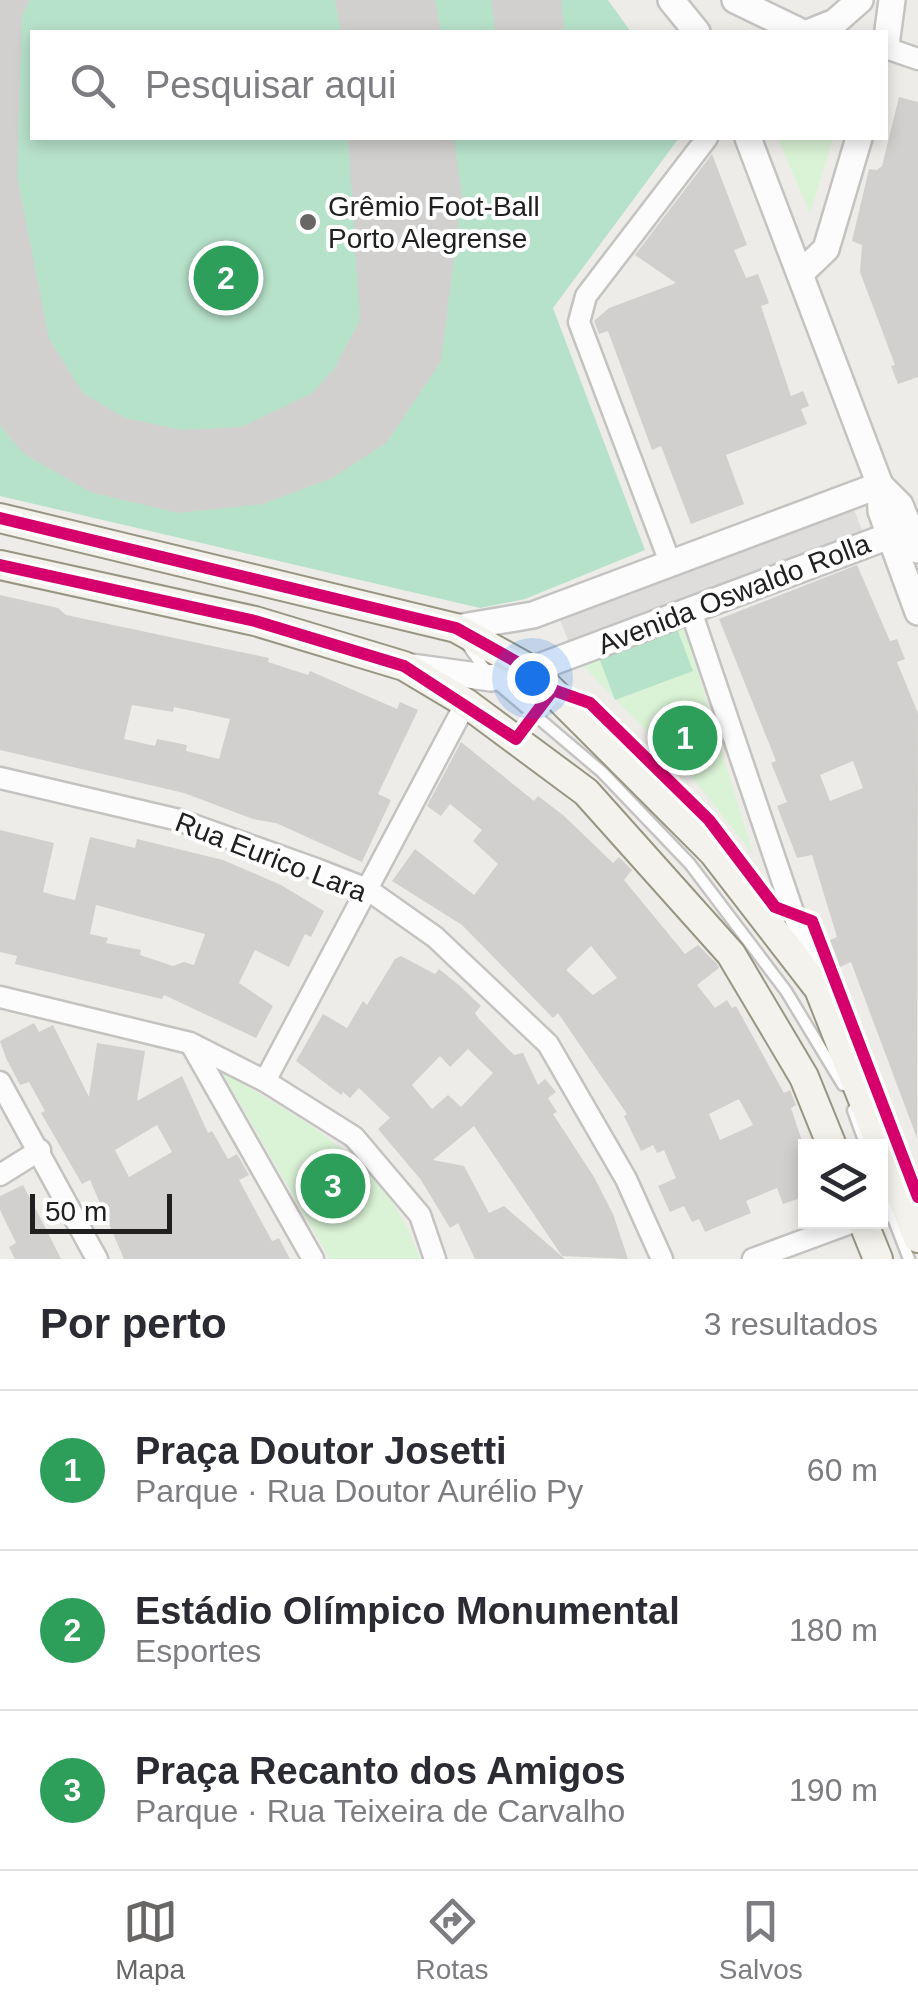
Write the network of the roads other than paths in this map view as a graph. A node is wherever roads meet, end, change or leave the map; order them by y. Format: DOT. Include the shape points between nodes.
graph roads {
  1 [pos="671,0"];
  2 [pos="734,0"];
  3 [pos="860,0"];
  4 [pos="892,0"];
  5 [pos="695,30"];
  6 [pos="797,30"];
  7 [pos="815,30"];
  8 [pos="888,31"];
  9 [pos="888,48"];
  10 [pos="918,59"];
  11 [pos="706,140"];
  12 [pos="749,140"];
  13 [pos="858,140"];
  14 [pos="800,274"];
  15 [pos="880,485"];
  16 [pos="0,518"];
  17 [pos="889,536"];
  18 [pos="918,550"];
  19 [pos="0,564"];
  20 [pos="671,565"];
  21 [pos="690,611"];
  22 [pos="918,612"];
  23 [pos="456,628"];
  24 [pos="404,666"];
  25 [pos="531,670"];
  26 [pos="491,678"];
  27 [pos="466,703"];
  28 [pos="0,778"];
  29 [pos="367,889"];
  30 [pos="819,989"];
  31 [pos="0,997"];
  32 [pos="190,1042"];
  33 [pos="840,1076"];
  34 [pos="265,1081"];
  35 [pos="0,1082"];
  36 [pos="829,1139"];
  37 [pos="863,1139"];
  38 [pos="40,1150"];
  39 [pos="0,1176"];
  40 [pos="894,1200"];
  41 [pos="834,1229"];
  42 [pos="866,1229"];
  43 [pos="918,1238"];
  44 [pos="96,1259"];
  45 [pos="313,1259"];
  46 [pos="434,1259"];
  47 [pos="662,1259"];
  48 [pos="754,1259"];
  49 [pos="878,1259"];
  50 [pos="909,1259"];
  1 -- 5 [label="street"];
  2 -- 6 [label="street"];
  3 -- 7 [label="street"];
  4 -- 8 [label="street"];
  9 -- 10 [label="street"];
  11 -- 20 [label="street" via="586,296 579,322"];
  12 -- 14 [label="street"];
  13 -- 14 [label="street" via="826,250"];
  14 -- 15 [label="street"];
  15 -- 17 [label="street"];
  15 -- 18 [label="street" via="900,505"];
  15 -- 20 [label="street, Avenida Oswaldo Rolla"];
  16 -- 23 [label="main road"];
  17 -- 21 [label="street, Avenida Oswaldo Rolla"];
  17 -- 22 [label="street"];
  19 -- 24 [label="main road" via="255,621"];
  20 -- 23 [label="street, Avenida Oswaldo Rolla" via="533,615"];
  21 -- 25 [label="street, Avenida Oswaldo Rolla"];
  21 -- 30 [label="street"];
  23 -- 25 [label="main road"];
  23 -- 26 [label="lane"];
  24 -- 26 [label="street, Avenida Oswaldo Rolla"];
  24 -- 27 [label="main road"];
  25 -- 26 [label="street, Avenida Oswaldo Rolla"];
  25 -- 30 [label="main road" via="713,852"];
  26 -- 33 [label="lane" via="602,772 690,864 786,991"];
  27 -- 29 [label="street"];
  27 -- 36 [label="main road" via="586,792 731,954 804,1077"];
  28 -- 29 [label="street, Rua Eurico Lara" via="179,820"];
  29 -- 34 [label="street"];
  29 -- 47 [label="street, Rua Eurico Lara" via="436,937 548,1044 626,1179"];
  30 -- 33 [label="lane"];
  30 -- 40 [label="main road"];
  31 -- 32 [label="street"];
  32 -- 34 [label="street"];
  32 -- 45 [label="street"];
  33 -- 37 [label="lane"];
  34 -- 46 [label="street" via="354,1137 420,1214"];
  35 -- 38 [label="street"];
  38 -- 39 [label="street"];
  38 -- 44 [label="street"];
  40 -- 43 [label="main road"];
  40 -- 50 [label="lane"];
  41 -- 48 [label="street"];
  42 -- 49 [label="main road"];
}
